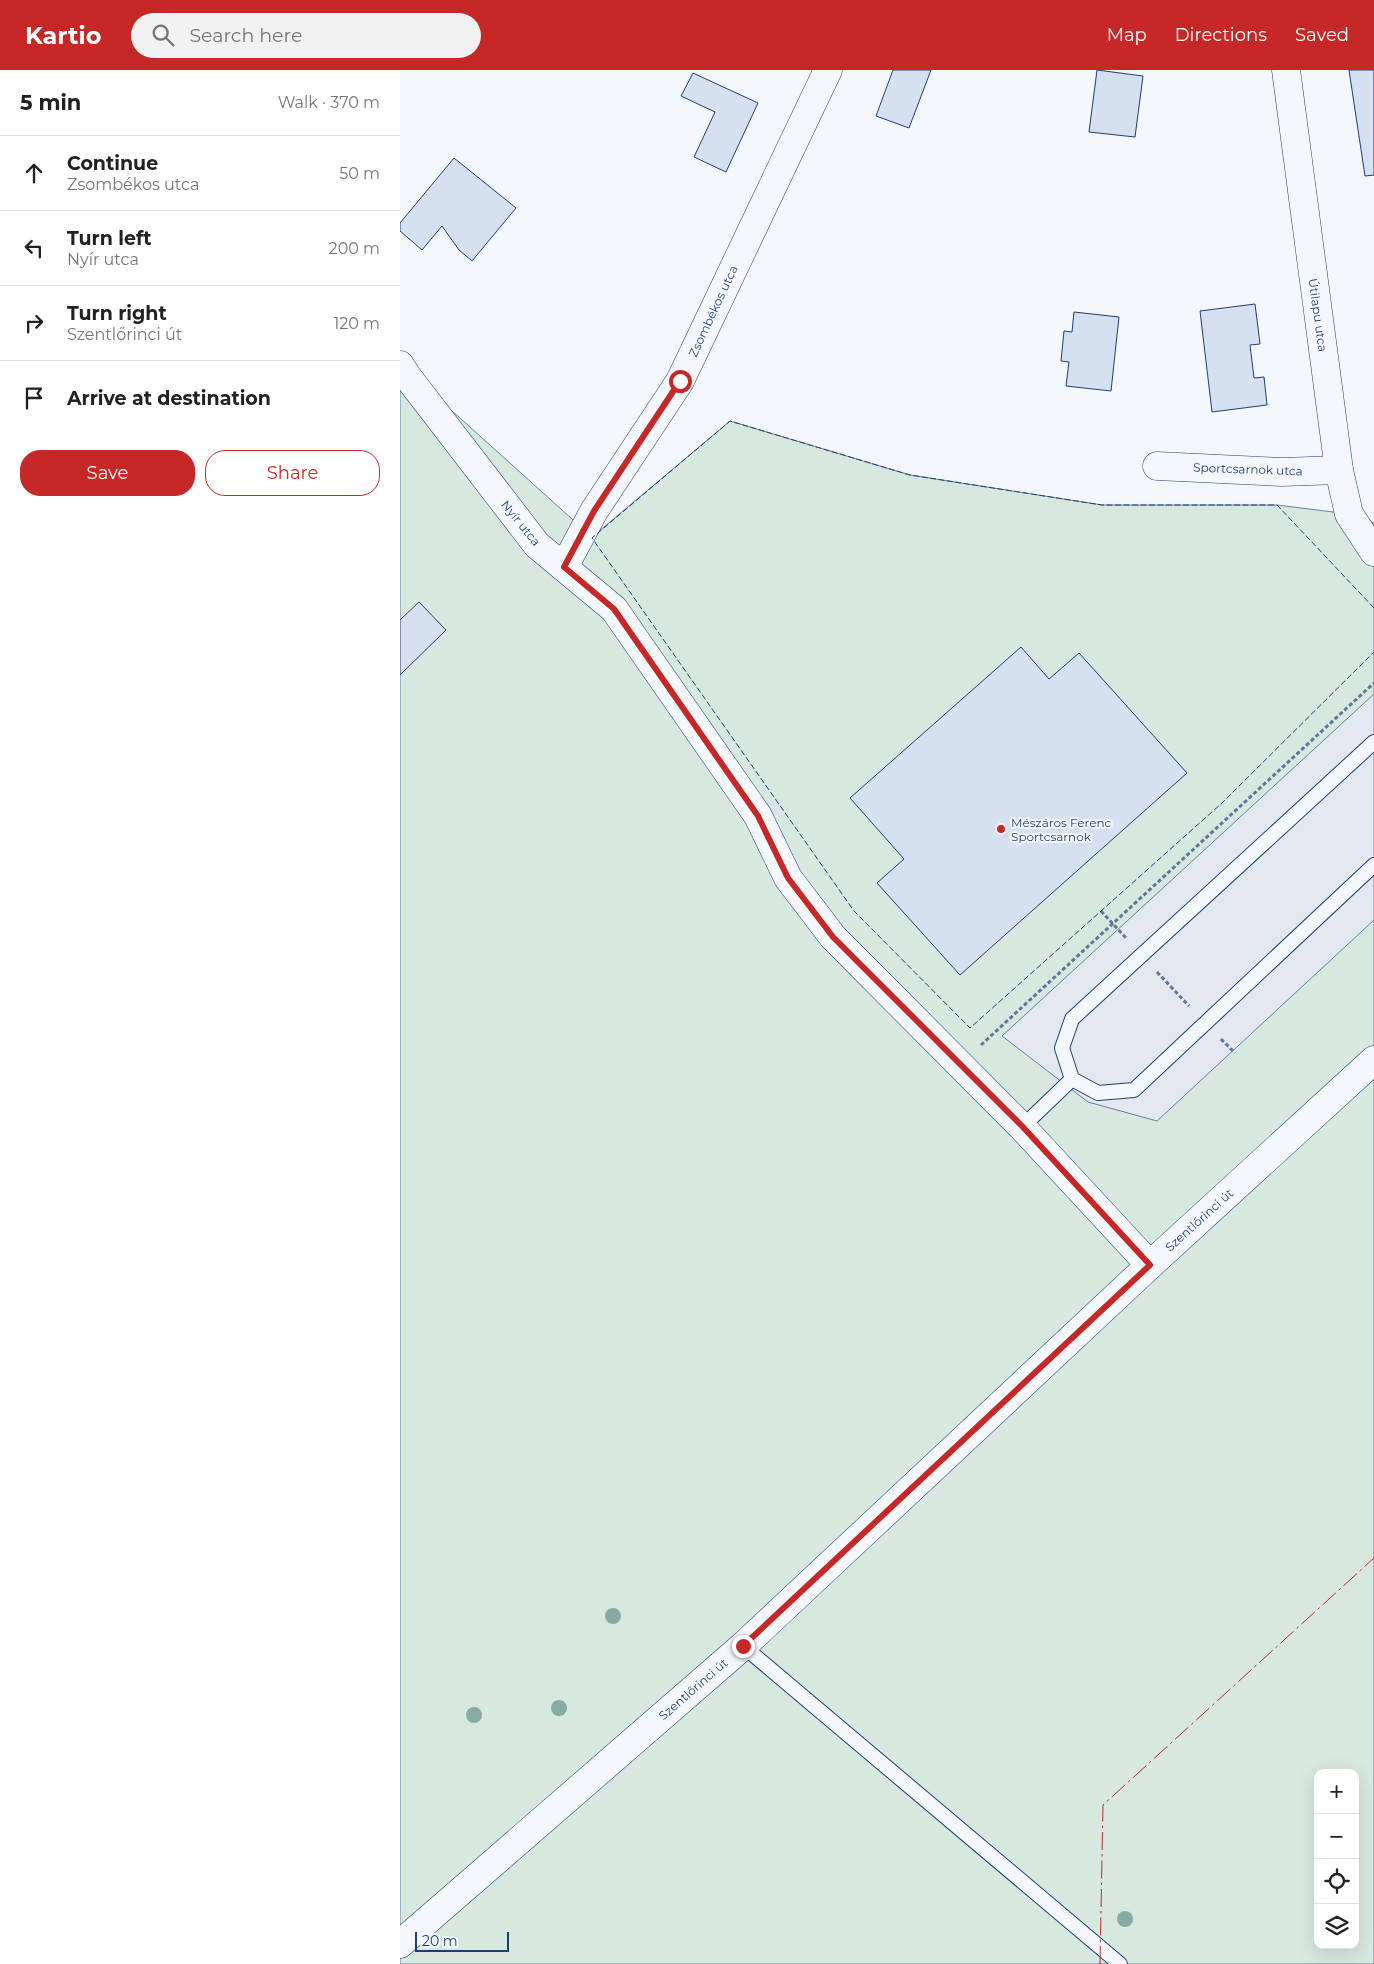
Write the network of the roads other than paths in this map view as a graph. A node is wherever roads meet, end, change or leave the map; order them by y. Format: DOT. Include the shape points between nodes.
graph roads {
  1 [pos="828,70"];
  2 [pos="1286,70"];
  3 [pos="400,365"];
  4 [pos="1157,466"];
  5 [pos="1339,470"];
  6 [pos="1374,552"];
  7 [pos="564,567"];
  8 [pos="1374,742"];
  9 [pos="1374,865"];
  10 [pos="1374,1060"];
  11 [pos="1072,1079"];
  12 [pos="1022,1126"];
  13 [pos="1150,1265"];
  14 [pos="743,1646"];
  15 [pos="400,1944"];
  16 [pos="1120,1964"];
  1 -- 7 [label="street, Zsombékos utca" via="680,381 594,511"];
  2 -- 5 [label="street, Útilapu utca"];
  3 -- 7 [label="street, Nyír utca" via="537,545"];
  4 -- 5 [label="street, Sportcsarnok utca" via="1282,472"];
  5 -- 6 [label="street, Útilapu utca" via="1349,514"];
  7 -- 12 [label="street, Nyír utca" via="614,609 758,816 788,878 833,937"];
  8 -- 11 [label="lane" via="1072,1019 1062,1048"];
  9 -- 11 [label="lane" via="1134,1090 1098,1093"];
  10 -- 13 [label="street, Szentlőrinci út"];
  11 -- 12 [label="lane"];
  12 -- 13 [label="street, Nyír utca"];
  13 -- 14 [label="street, Szentlőrinci út"];
  14 -- 15 [label="street, Szentlőrinci út"];
  14 -- 16 [label="lane"];
}
